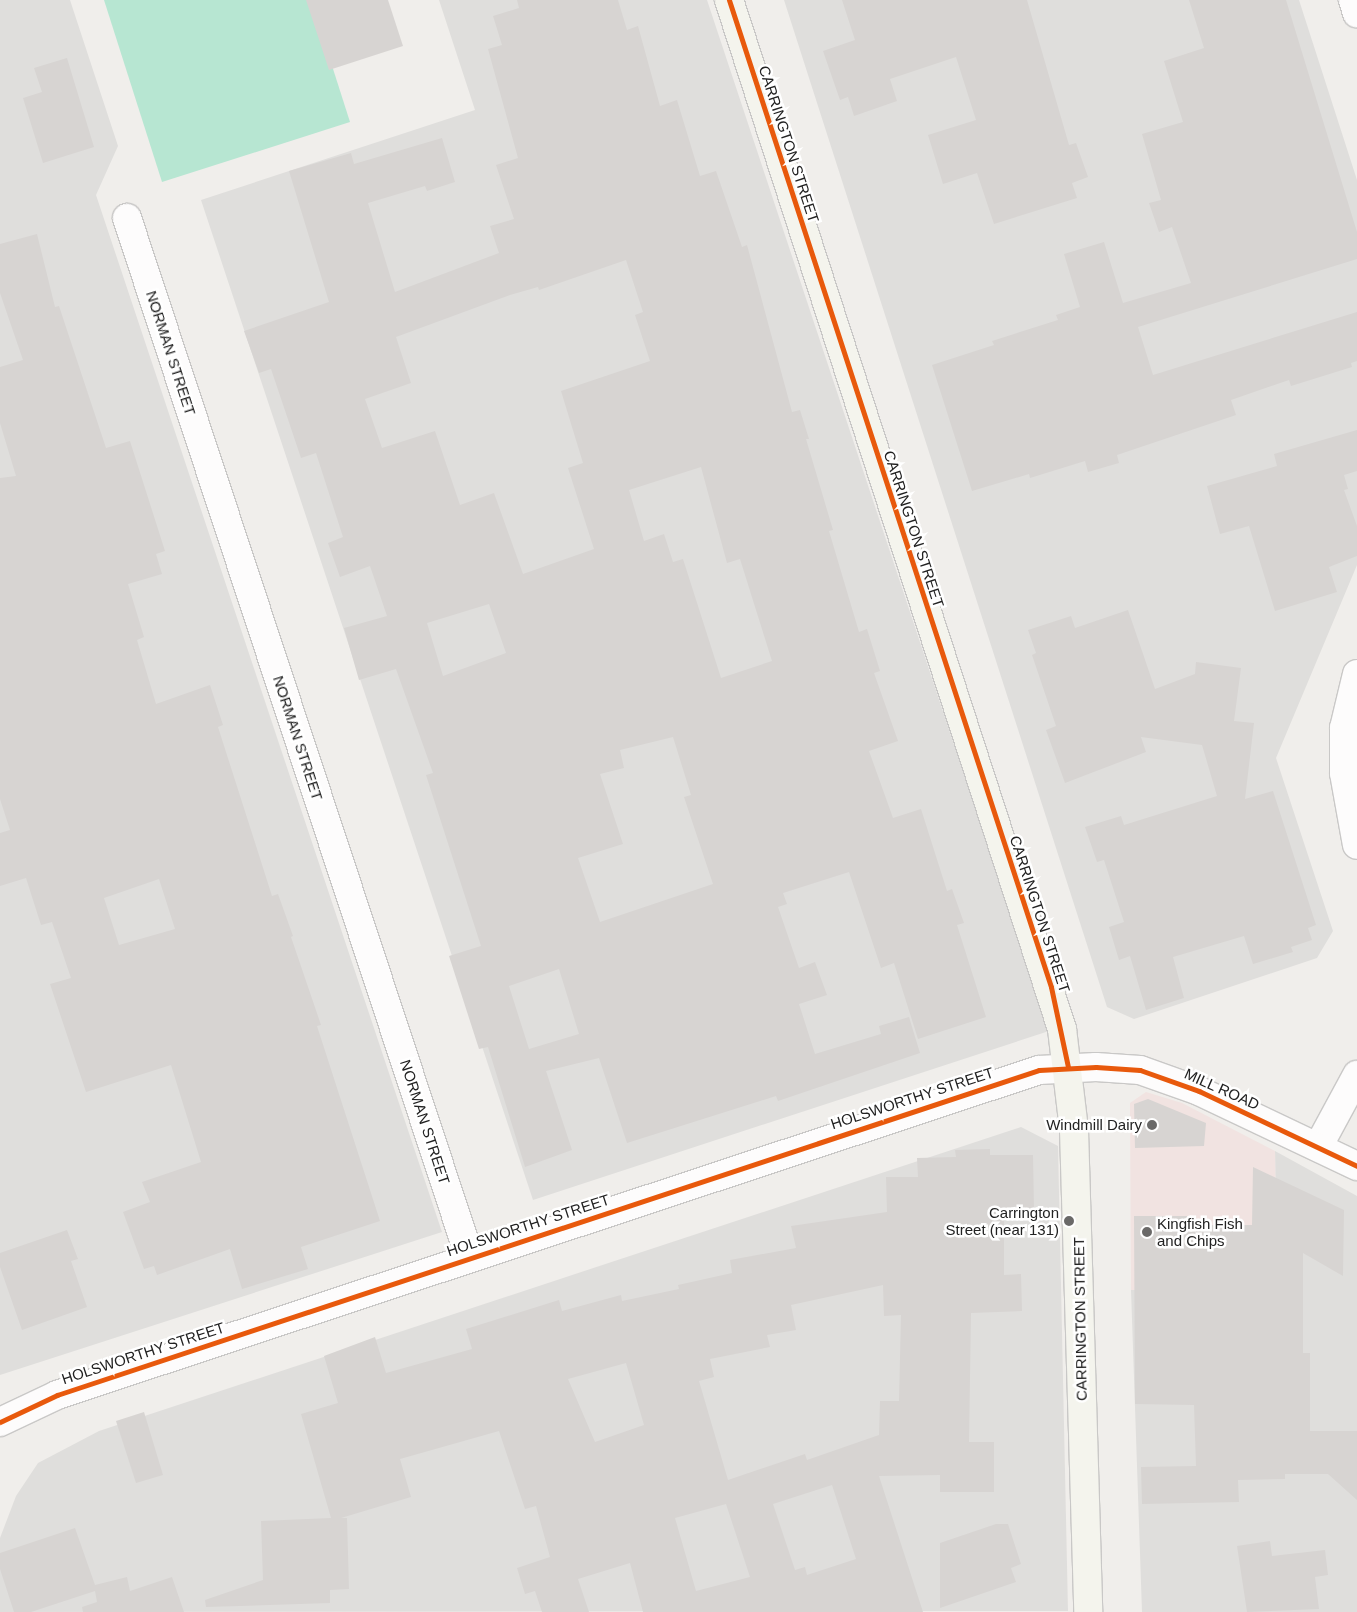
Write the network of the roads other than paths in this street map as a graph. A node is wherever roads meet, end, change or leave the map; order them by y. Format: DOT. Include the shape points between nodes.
graph roads {
  1 [pos="729,0"];
  2 [pos="1353,0"];
  3 [pos="1357,13"];
  4 [pos="127,218"];
  5 [pos="1357,674"];
  6 [pos="1357,845"];
  7 [pos="1068,1067"];
  8 [pos="1357,1075"];
  9 [pos="1318,1147"];
  10 [pos="1357,1166"];
  11 [pos="470,1258"];
  12 [pos="0,1422"];
  13 [pos="1088,1612"];
  1 -- 7 [label="main road, CARRINGTON STREET" via="1048,978"];
  2 -- 3 [label="street"];
  4 -- 11 [label="street, NORMAN STREET"];
  5 -- 6 [label="street" via="1344,728 1344,764"];
  7 -- 9 [label="street, MILL ROAD" via="1140,1070 1199,1091"];
  7 -- 11 [label="street, HOLSWORTHY STREET" via="1039,1070"];
  7 -- 13 [label="main road, CARRINGTON STREET" via="1077,1200"];
  8 -- 9 [label="street"];
  9 -- 10 [label="street, MILL ROAD"];
  11 -- 12 [label="street, HOLSWORTHY STREET" via="57,1395"];
}
